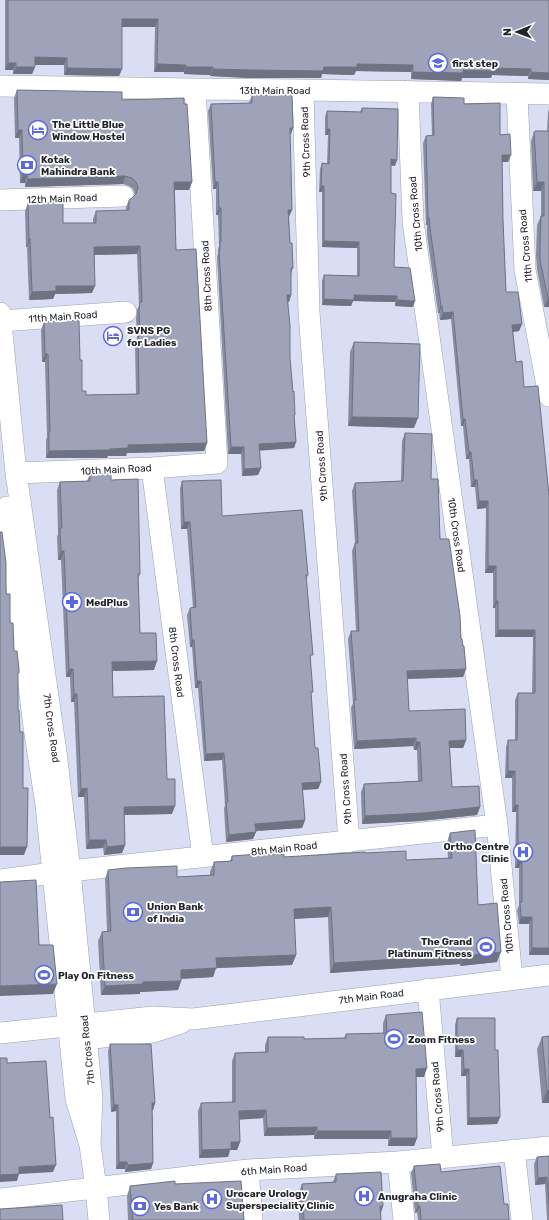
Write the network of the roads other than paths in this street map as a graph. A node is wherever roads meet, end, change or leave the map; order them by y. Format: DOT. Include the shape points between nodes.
graph roads {
  1 [pos="0,86"];
  2 [pos="195,89"];
  3 [pos="304,90"];
  4 [pos="408,91"];
  5 [pos="517,94"];
  6 [pos="549,94"];
  7 [pos="123,196"];
  8 [pos="0,200"];
  9 [pos="126,312"];
  10 [pos="0,317"];
  11 [pos="549,396"];
  12 [pos="0,450"];
  13 [pos="217,463"];
  14 [pos="152,468"];
  15 [pos="6,474"];
  16 [pos="497,825"];
  17 [pos="349,842"];
  18 [pos="202,857"];
  19 [pos="62,872"];
  20 [pos="0,880"];
  21 [pos="549,975"];
  22 [pos="512,979"];
  23 [pos="428,989"];
  24 [pos="78,1032"];
  25 [pos="0,1033"];
  26 [pos="0,1046"];
  27 [pos="549,1147"];
  28 [pos="514,1150"];
  29 [pos="443,1158"];
  30 [pos="398,1162"];
  31 [pos="248,1170"];
  32 [pos="96,1188"];
  33 [pos="0,1199"];
  34 [pos="99,1220"];
  35 [pos="252,1220"];
  36 [pos="404,1220"];
  37 [pos="522,1220"];
  1 -- 2 [label="street, 13th Main Road"];
  2 -- 3 [label="street, 13th Main Road"];
  2 -- 13 [label="street, 8th Cross Road"];
  3 -- 4 [label="street, 13th Main Road"];
  3 -- 17 [label="street, 9th Cross Road" via="310,312"];
  4 -- 5 [label="street, 13th Main Road"];
  4 -- 16 [label="street, 10th Cross Road" via="413,221"];
  5 -- 6 [label="street, 13th Main Road"];
  5 -- 11 [label="street, 11th Cross Road" via="525,270"];
  7 -- 8 [label="street, 12th Main Road"];
  9 -- 10 [label="street, 11th Main Road"];
  10 -- 15 [label="street, 7th Cross Road"];
  12 -- 15 [label="street, 7th Cross Road"];
  13 -- 14 [label="street, 10th Main Road"];
  14 -- 15 [label="street, 10th Main Road"];
  14 -- 18 [label="street, 8th Cross Road"];
  15 -- 19 [label="street, 7th Cross Road" via="15,582 34,727 46,805"];
  16 -- 17 [label="street, 8th Main Road"];
  16 -- 22 [label="street, 10th Cross Road"];
  17 -- 18 [label="street, 8th Main Road"];
  18 -- 19 [label="street, 8th Main Road"];
  19 -- 20 [label="street, 8th Main Road"];
  19 -- 24 [label="street, 7th Cross Road"];
  21 -- 22 [label="street, 7th Main Road"];
  22 -- 23 [label="street, 7th Main Road"];
  23 -- 24 [label="street, 7th Main Road" via="194,1019 153,1032"];
  23 -- 29 [label="street, 9th Cross Road"];
  24 -- 25 [label="street, 7th Main Road"];
  24 -- 26 [label="street, 7th Main Road"];
  24 -- 32 [label="street, 7th Cross Road" via="92,1098 90,1145"];
  27 -- 28 [label="street, 6th Main Road"];
  28 -- 29 [label="street, 6th Main Road"];
  28 -- 37 [label="street"];
  29 -- 30 [label="street, 6th Main Road"];
  30 -- 31 [label="street, 6th Main Road"];
  30 -- 36 [label="street"];
  31 -- 32 [label="street, 6th Main Road"];
  31 -- 35 [label="street"];
  32 -- 33 [label="street, 6th Main Road"];
  32 -- 34 [label="street, 7th Cross Road"];
}
